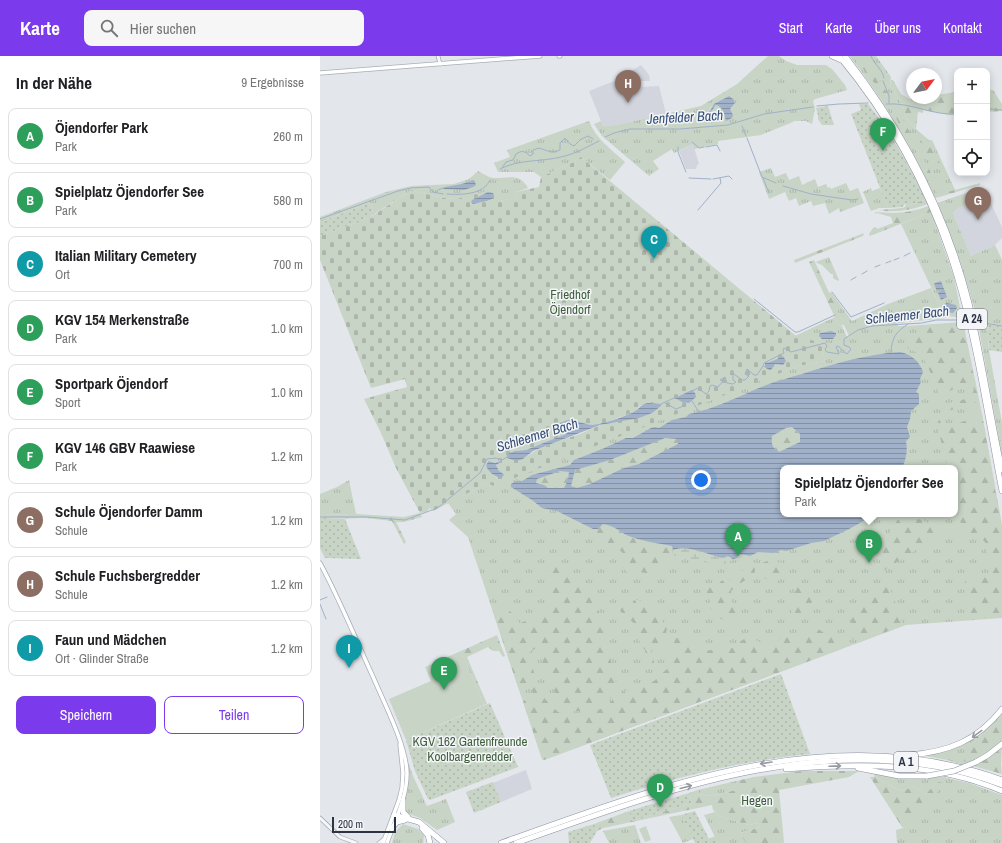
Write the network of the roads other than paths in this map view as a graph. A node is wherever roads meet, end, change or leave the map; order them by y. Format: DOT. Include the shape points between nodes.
graph roads {
  1 [pos="438,56"];
  2 [pos="540,56"];
  3 [pos="832,56"];
  4 [pos="839,56"];
  5 [pos="846,56"];
  6 [pos="845,63"];
  7 [pos="440,64"];
  8 [pos="320,73"];
  9 [pos="1002,470"];
  10 [pos="1002,492"];
  11 [pos="320,563"];
  12 [pos="1002,709"];
  13 [pos="400,744"];
  14 [pos="1002,744"];
  15 [pos="896,756"];
  16 [pos="849,766"];
  17 [pos="758,771"];
  18 [pos="1002,780"];
  19 [pos="1002,785"];
  20 [pos="1002,791"];
  21 [pos="403,800"];
  22 [pos="396,815"];
  23 [pos="320,818"];
  24 [pos="407,819"];
  25 [pos="392,828"];
  26 [pos="384,841"];
  27 [pos="356,843"];
  28 [pos="379,843"];
  29 [pos="387,843"];
  30 [pos="430,843"];
  31 [pos="444,843"];
  32 [pos="501,843"];
  33 [pos="516,843"];
  1 -- 7 [label="street"];
  2 -- 7 [label="main road"];
  3 -- 6 [label="highway"];
  4 -- 6 [label="highway, A 24"];
  5 -- 9 [label="highway, A 24" via="880,104 910,154 950,240 969,303"];
  6 -- 10 [label="highway, A 24" via="899,142 926,194 946,242 970,325"];
  7 -- 8 [label="main road"];
  11 -- 13 [label="main road" via="340,602"];
  12 -- 15 [label="highway, A 1, one-way" via="977,734 955,746 933,753"];
  13 -- 21 [label="main road" via="404,751 406,771"];
  13 -- 22 [label="main road" via="403,773"];
  14 -- 16 [label="highway, bridge" via="988,755 954,772 927,776 899,776"];
  15 -- 18 [label="highway, A 1" via="965,768"];
  15 -- 32 [label="highway, A 1, one-way" via="819,757 777,761 736,769 649,792"];
  17 -- 16 [label="highway, one-way"];
  16 -- 20 [label="highway" via="883,765 923,769 962,777"];
  17 -- 19 [label="highway, A 1" via="819,761 882,760 947,768"];
  33 -- 17 [label="highway, A 1, one-way" via="635,802"];
  21 -- 22 [label="main road"];
  21 -- 24 [label="highway" via="403,812"];
  22 -- 24 [label="highway"];
  22 -- 25 [label="main road"];
  22 -- 26 [label="main road"];
  23 -- 27 [label="street" via="340,837"];
  24 -- 25 [label="highway" via="397,822"];
  24 -- 30 [label="highway" via="422,828"];
  24 -- 31 [label="highway" via="423,825"];
  25 -- 29 [label="main road"];
  26 -- 28 [label="street"];
}
